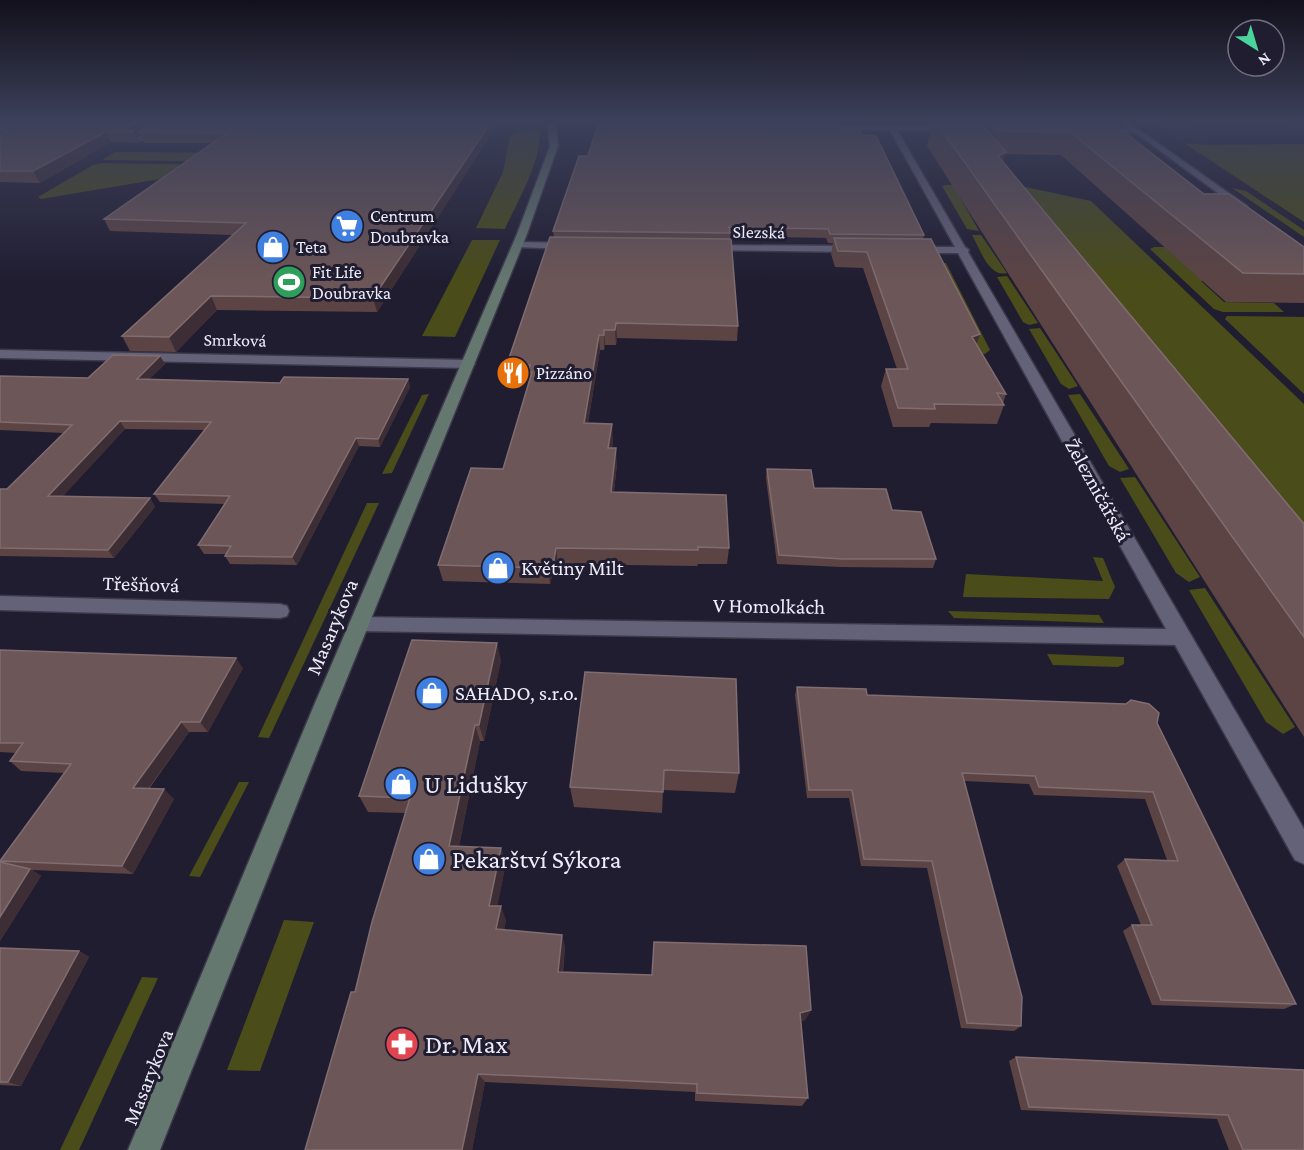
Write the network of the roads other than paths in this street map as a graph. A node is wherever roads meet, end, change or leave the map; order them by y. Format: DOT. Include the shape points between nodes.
graph roads {
  1 [pos="544,175"];
  2 [pos="920,175"];
  3 [pos="1198,175"];
  4 [pos="1250,212"];
  5 [pos="518,245"];
  6 [pos="579,246"];
  7 [pos="692,248"];
  8 [pos="871,249"];
  9 [pos="907,250"];
  10 [pos="964,250"];
  11 [pos="0,354"];
  12 [pos="468,364"];
  13 [pos="0,603"];
  14 [pos="280,611"];
  15 [pos="359,624"];
  16 [pos="1179,637"];
  17 [pos="1304,852"];
  18 [pos="144,1150"];
  1 -- 5 [label="street, Masarykova"];
  2 -- 10 [label="street, Železničářská"];
  3 -- 4 [label="street"];
  5 -- 6 [label="street"];
  5 -- 12 [label="street, Masarykova"];
  7 -- 8 [label="street, Slezská"];
  9 -- 10 [label="street"];
  10 -- 16 [label="street, Železničářská"];
  11 -- 12 [label="street, Smrková"];
  12 -- 15 [label="street, Masarykova"];
  13 -- 14 [label="street, Třešňová"];
  15 -- 16 [label="street, V Homolkách"];
  15 -- 18 [label="street, Masarykova"];
  16 -- 17 [label="street, Železničářská"];
}
